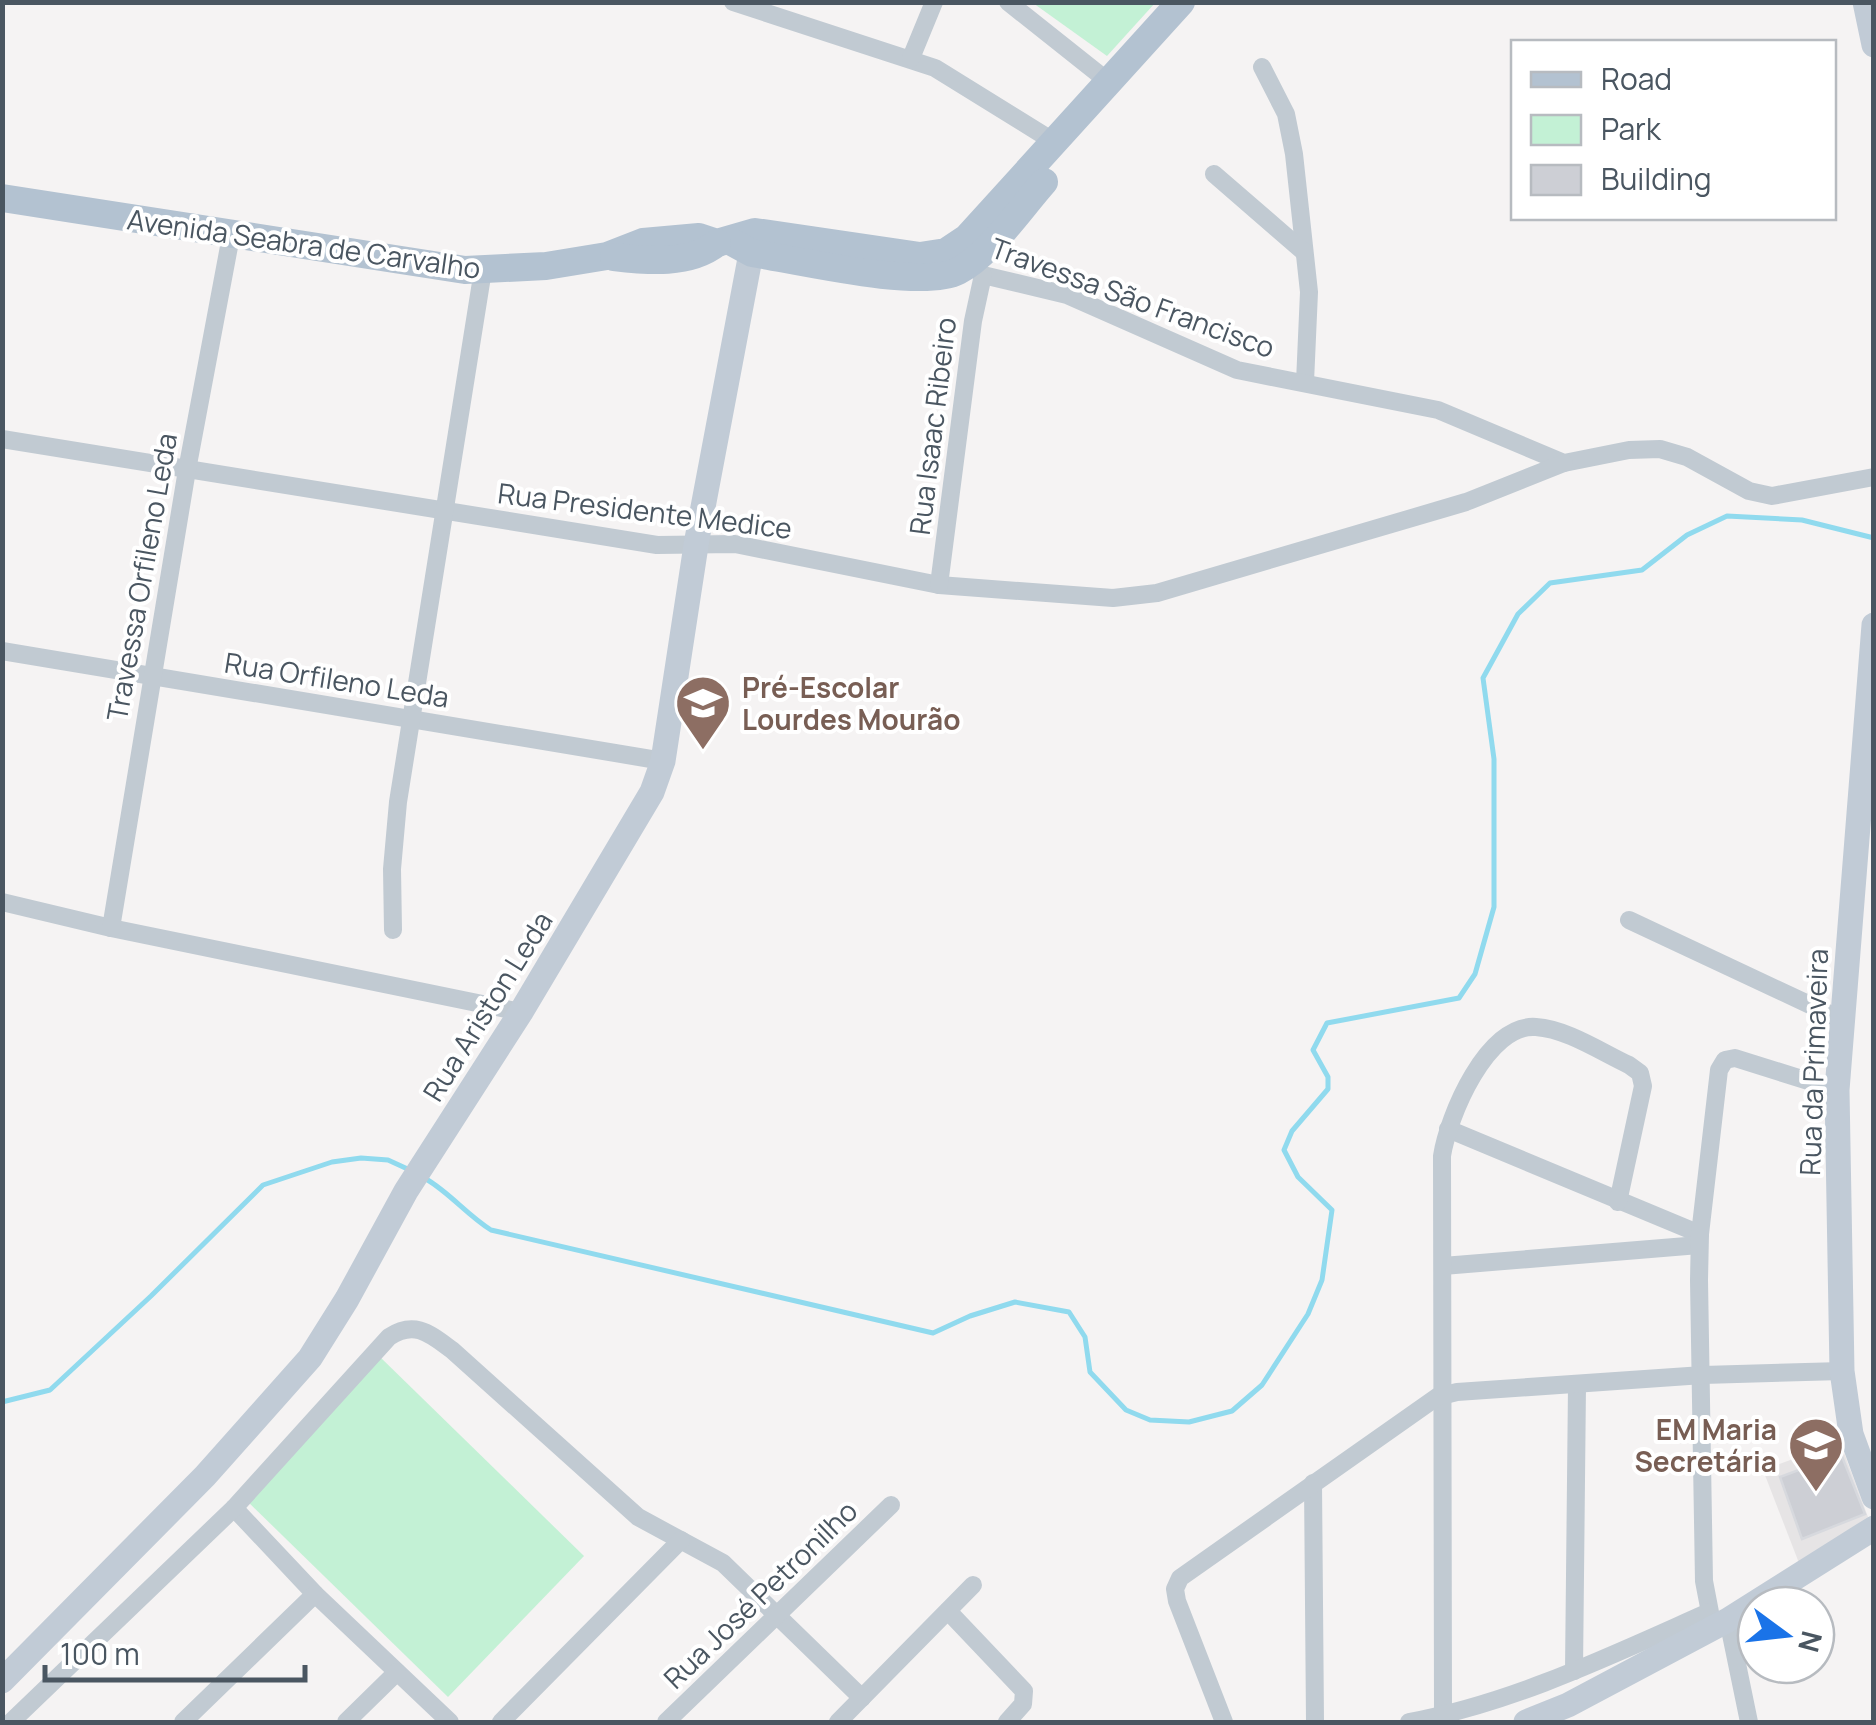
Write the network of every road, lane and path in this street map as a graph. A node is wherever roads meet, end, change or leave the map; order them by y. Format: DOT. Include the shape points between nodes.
graph roads {
  1 [pos="733,2"];
  2 [pos="934,2"];
  3 [pos="1008,2"];
  4 [pos="1181,2"];
  5 [pos="1204,2"];
  6 [pos="1865,2"];
  7 [pos="1874,44"];
  8 [pos="910,58"];
  9 [pos="1262,68"];
  10 [pos="1110,84"];
  11 [pos="1056,143"];
  12 [pos="1214,174"];
  13 [pos="2,198"];
  14 [pos="231,236"];
  15 [pos="739,242"];
  16 [pos="1304,252"];
  17 [pos="965,265"];
  18 [pos="482,270"];
  19 [pos="1305,382"];
  20 [pos="2,439"];
  21 [pos="1564,463"];
  22 [pos="186,470"];
  23 [pos="1874,477"];
  24 [pos="442,510"];
  25 [pos="696,544"];
  26 [pos="939,585"];
  27 [pos="1874,625"];
  28 [pos="2,651"];
  29 [pos="151,676"];
  30 [pos="411,719"];
  31 [pos="664,761"];
  32 [pos="1866,785"];
  33 [pos="2,902"];
  34 [pos="1629,920"];
  35 [pos="111,928"];
  36 [pos="393,930"];
  37 [pos="521,1012"];
  38 [pos="1840,1019"];
  39 [pos="1837,1090"];
  40 [pos="1448,1129"];
  41 [pos="1618,1202"];
  42 [pos="1700,1240"];
  43 [pos="1443,1266"];
  44 [pos="1842,1371"];
  45 [pos="1702,1374"];
  46 [pos="1576,1385"];
  47 [pos="1443,1394"];
  48 [pos="1313,1483"];
  49 [pos="1874,1497"];
  50 [pos="891,1505"];
  51 [pos="234,1508"];
  52 [pos="1874,1528"];
  53 [pos="681,1540"];
  54 [pos="973,1584"];
  55 [pos="315,1594"];
  56 [pos="948,1612"];
  57 [pos="775,1615"];
  58 [pos="1717,1620"];
  59 [pos="1574,1671"];
  60 [pos="396,1672"];
  61 [pos="2,1681"];
  62 [pos="862,1698"];
  63 [pos="1443,1715"];
  64 [pos="6,1722"];
  65 [pos="183,1722"];
  66 [pos="346,1722"];
  67 [pos="450,1722"];
  68 [pos="500,1722"];
  69 [pos="666,1722"];
  70 [pos="838,1722"];
  71 [pos="1007,1722"];
  72 [pos="1224,1722"];
  73 [pos="1314,1722"];
  74 [pos="1408,1722"];
  75 [pos="1526,1722"];
  76 [pos="1750,1722"];
  1 -- 8 [label="street"];
  2 -- 8 [label="street"];
  3 -- 10 [label="street"];
  4 -- 10 [label="main road"];
  5 -- 17 [label="main road"];
  6 -- 7 [label="street"];
  8 -- 11 [label="street"];
  9 -- 16 [label="street" via="1291,133"];
  10 -- 11 [label="main road"];
  11 -- 17 [label="main road"];
  12 -- 16 [label="street"];
  13 -- 14 [label="main road, Avenida Seabra de Carvalho"];
  14 -- 18 [label="main road, Avenida Seabra de Carvalho"];
  14 -- 22 [label="street, Travessa Orfileno Leda"];
  15 -- 17 [label="main road, Avenida Seabra de Carvalho" via="934,256"];
  15 -- 18 [label="main road, Avenida Seabra de Carvalho" via="643,242 607,256"];
  15 -- 25 [label="street, Rua Ariston Leda"];
  16 -- 19 [label="street" via="1310,312"];
  17 -- 19 [label="street, Travessa São Francisco" via="1067,296 1237,370"];
  17 -- 26 [label="street, Rua Isaac Ribeiro" via="972,321"];
  18 -- 24 [label="street"];
  19 -- 21 [label="street, Travessa São Francisco" via="1438,410"];
  20 -- 22 [label="street, Rua Presidente Medice"];
  21 -- 23 [label="street" via="1660,449 1772,496"];
  21 -- 26 [label="street, Rua Presidente Medice" via="1466,502 1157,593 1113,598"];
  22 -- 24 [label="street, Rua Presidente Medice"];
  22 -- 29 [label="street, Travessa Orfileno Leda"];
  24 -- 25 [label="street, Rua Presidente Medice" via="658,545"];
  24 -- 30 [label="street"];
  25 -- 26 [label="street, Rua Presidente Medice" via="734,544"];
  25 -- 31 [label="street, Rua Ariston Leda"];
  27 -- 32 [label="street, Rua da Primaveira"];
  28 -- 29 [label="street, Rua Orfileno Leda"];
  29 -- 30 [label="street, Rua Orfileno Leda"];
  29 -- 35 [label="street, Travessa Orfileno Leda"];
  30 -- 31 [label="street, Rua Orfileno Leda"];
  30 -- 36 [label="street" via="394,837"];
  31 -- 37 [label="street, Rua Ariston Leda"];
  32 -- 38 [label="street, Rua da Primaveira"];
  33 -- 35 [label="street"];
  34 -- 38 [label="street"];
  35 -- 37 [label="street"];
  37 -- 61 [label="street, Rua Ariston Leda" via="310,1358 205,1476"];
  38 -- 39 [label="street, Rua da Primaveira"];
  39 -- 42 [label="street" via="1738,1058 1722,1062"];
  39 -- 44 [label="street, Rua da Primaveira"];
  40 -- 41 [label="street"];
  40 -- 41 [label="street" via="1480,1060 1517,1031 1550,1030 1629,1065 1642,1079"];
  40 -- 43 [label="street" via="1441,1169"];
  41 -- 42 [label="street"];
  42 -- 43 [label="street"];
  42 -- 45 [label="street"];
  43 -- 47 [label="street"];
  44 -- 45 [label="street"];
  44 -- 49 [label="street, Rua da Primaveira" via="1851,1434"];
  45 -- 46 [label="street"];
  45 -- 58 [label="street" via="1704,1581"];
  46 -- 47 [label="street"];
  46 -- 59 [label="street"];
  47 -- 48 [label="street"];
  47 -- 63 [label="street"];
  48 -- 72 [label="street" via="1177,1583 1176,1601"];
  48 -- 73 [label="street"];
  50 -- 57 [label="street, Rua José Petronilho"];
  51 -- 53 [label="street" via="389,1337 425,1329 638,1517"];
  51 -- 55 [label="street"];
  51 -- 64 [label="street"];
  52 -- 58 [label="street"];
  53 -- 57 [label="street" via="723,1563"];
  53 -- 68 [label="street"];
  54 -- 56 [label="street"];
  55 -- 60 [label="street"];
  55 -- 65 [label="street"];
  56 -- 62 [label="street"];
  56 -- 71 [label="street" via="1021,1686 1025,1698"];
  57 -- 62 [label="street"];
  57 -- 69 [label="street, Rua José Petronilho"];
  58 -- 59 [label="street"];
  58 -- 75 [label="street"];
  58 -- 76 [label="street"];
  59 -- 63 [label="street"];
  60 -- 66 [label="street"];
  60 -- 67 [label="street"];
  62 -- 70 [label="street"];
  63 -- 74 [label="street"];
}
